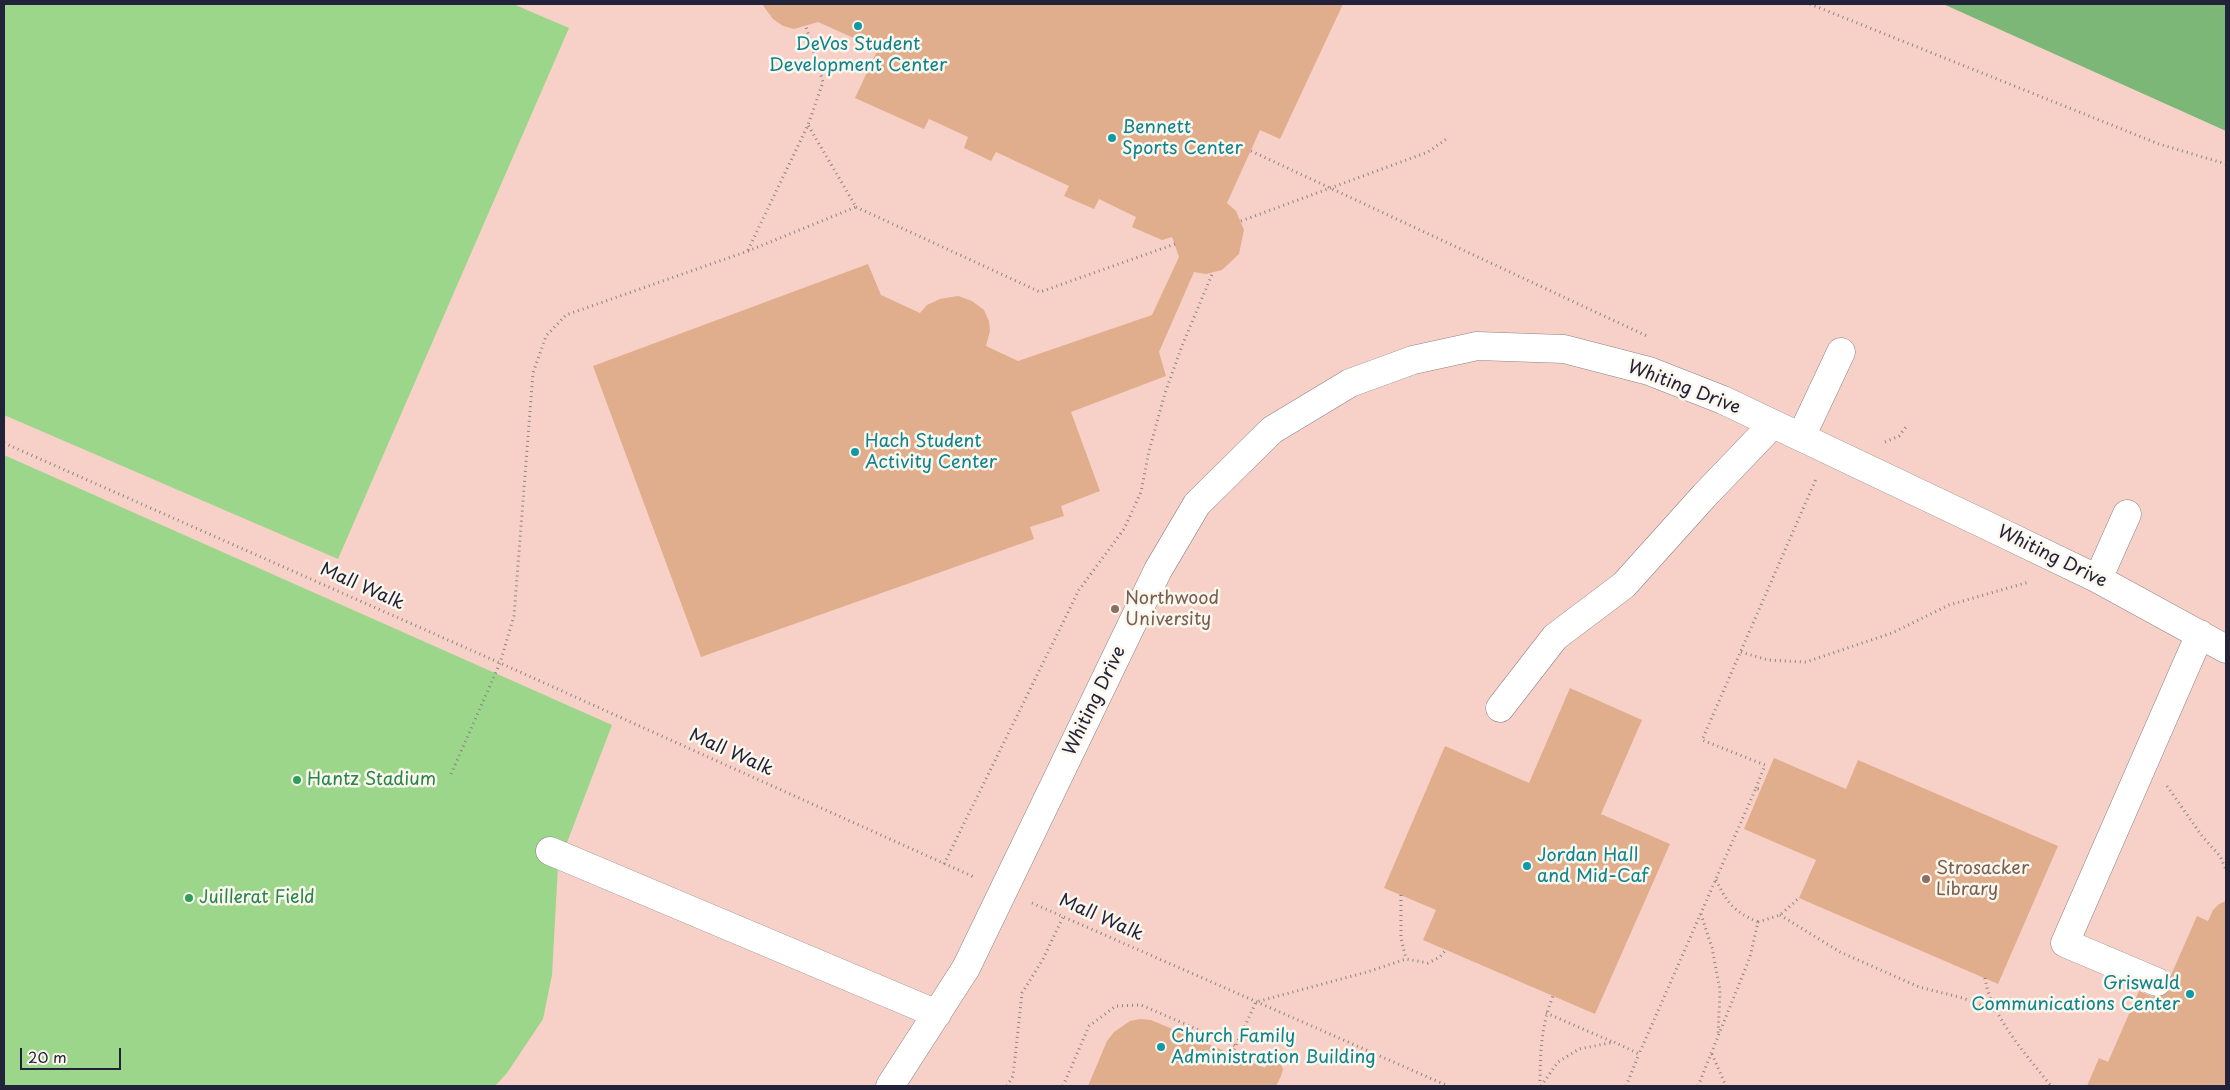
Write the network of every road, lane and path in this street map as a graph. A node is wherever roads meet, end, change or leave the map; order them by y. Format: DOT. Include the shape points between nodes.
graph roads {
  1 [pos="1810,4"];
  2 [pos="806,27"];
  3 [pos="808,125"];
  4 [pos="1448,138"];
  5 [pos="1251,151"];
  6 [pos="2226,164"];
  7 [pos="1331,188"];
  8 [pos="856,208"];
  9 [pos="1241,221"];
  10 [pos="1175,244"];
  11 [pos="748,251"];
  12 [pos="1213,272"];
  13 [pos="1654,339"];
  14 [pos="1840,352"];
  15 [pos="1773,424"];
  16 [pos="1906,427"];
  17 [pos="1801,437"];
  18 [pos="4,443"];
  19 [pos="1849,460"];
  20 [pos="2127,514"];
  21 [pos="2098,579"];
  22 [pos="2036,580"];
  23 [pos="2200,634"];
  24 [pos="2226,649"];
  25 [pos="1741,652"];
  26 [pos="500,663"];
  27 [pos="1500,708"];
  28 [pos="451,774"];
  29 [pos="2166,784"];
  30 [pos="1756,788"];
  31 [pos="1760,790"];
  32 [pos="550,851"];
  33 [pos="944,864"];
  34 [pos="2226,870"];
  35 [pos="1716,880"];
  36 [pos="1003,891"];
  37 [pos="1401,895"];
  38 [pos="1799,898"];
  39 [pos="1701,913"];
  40 [pos="1780,915"];
  41 [pos="1064,917"];
  42 [pos="1758,922"];
  43 [pos="1446,950"];
  44 [pos="1406,959"];
  45 [pos="1985,978"];
  46 [pos="2157,982"];
  47 [pos="1553,996"];
  48 [pos="1256,1002"];
  49 [pos="1998,1012"];
  50 [pos="1546,1013"];
  51 [pos="937,1014"];
  52 [pos="1718,1038"];
  53 [pos="1614,1042"];
  54 [pos="1236,1046"];
  55 [pos="1232,1054"];
  56 [pos="1639,1054"];
  57 [pos="1712,1054"];
  58 [pos="896,1083"];
  59 [pos="1007,1086"];
  60 [pos="1063,1086"];
  61 [pos="1448,1086"];
  62 [pos="1540,1086"];
  63 [pos="1626,1086"];
  64 [pos="1698,1086"];
  65 [pos="1726,1086"];
  66 [pos="2051,1086"];
  1 -- 6 [label="path" via="2160,144"];
  2 -- 3 [label="path" via="823,82"];
  3 -- 8 [label="path"];
  3 -- 11 [label="path"];
  4 -- 7 [label="path" via="1428,152"];
  5 -- 7 [label="path"];
  7 -- 9 [label="path"];
  7 -- 13 [label="path"];
  8 -- 10 [label="path" via="1040,292"];
  8 -- 11 [label="path"];
  11 -- 26 [label="path" via="566,316 546,336 533,373 514,616"];
  12 -- 33 [label="path" via="1165,393 1141,492 1124,529 1080,590"];
  14 -- 17 [label="street"];
  15 -- 17 [label="street, Whiting Drive"];
  15 -- 27 [label="street" via="1624,585 1555,638"];
  15 -- 36 [label="street, Whiting Drive" via="1723,400 1640,368 1564,349 1477,346 1413,360 1350,383 1272,430 1197,504 1167,554"];
  16 -- 19 [label="path" via="1899,436"];
  17 -- 19 [label="street, Whiting Drive"];
  18 -- 26 [label="path, Mall Walk"];
  19 -- 21 [label="street, Whiting Drive"];
  19 -- 25 [label="path" via="1817,477"];
  20 -- 21 [label="street"];
  21 -- 23 [label="street, Whiting Drive"];
  22 -- 25 [label="path" via="1949,605 1892,633 1806,662 1768,660"];
  23 -- 24 [label="street, Whiting Drive"];
  23 -- 46 [label="street" via="2065,943"];
  25 -- 30 [label="path" via="1702,740 1766,766"];
  26 -- 28 [label="path"];
  26 -- 33 [label="path, Mall Walk"];
  29 -- 34 [label="path" via="2220,856"];
  30 -- 31 [label="path"];
  30 -- 35 [label="path"];
  32 -- 51 [label="street"];
  33 -- 36 [label="path, Mall Walk"];
  35 -- 39 [label="path"];
  35 -- 42 [label="path" via="1728,903 1739,913"];
  36 -- 41 [label="path, Mall Walk"];
  36 -- 51 [label="street, Whiting Drive" via="966,968"];
  37 -- 44 [label="path" via="1400,932"];
  38 -- 40 [label="path"];
  39 -- 52 [label="path" via="1720,990"];
  39 -- 56 [label="path"];
  40 -- 42 [label="path"];
  40 -- 49 [label="path" via="1840,952 1919,987 1963,998"];
  41 -- 48 [label="path, Mall Walk"];
  41 -- 59 [label="path" via="1022,993 1013,1076"];
  42 -- 52 [label="path" via="1750,957"];
  43 -- 44 [label="path" via="1428,963"];
  44 -- 48 [label="path"];
  45 -- 49 [label="path" via="1987,994"];
  47 -- 50 [label="path"];
  48 -- 54 [label="path"];
  48 -- 61 [label="path, Mall Walk"];
  49 -- 66 [label="path" via="2023,1052"];
  50 -- 53 [label="path"];
  50 -- 62 [label="path"];
  51 -- 58 [label="street, Whiting Drive"];
  52 -- 57 [label="path"];
  53 -- 56 [label="path"];
  53 -- 62 [label="path" via="1579,1049 1558,1062"];
  54 -- 55 [label="path"];
  54 -- 60 [label="path" via="1141,1005 1116,1006 1089,1026"];
  56 -- 63 [label="path"];
  57 -- 64 [label="path"];
  57 -- 65 [label="path"];
}
